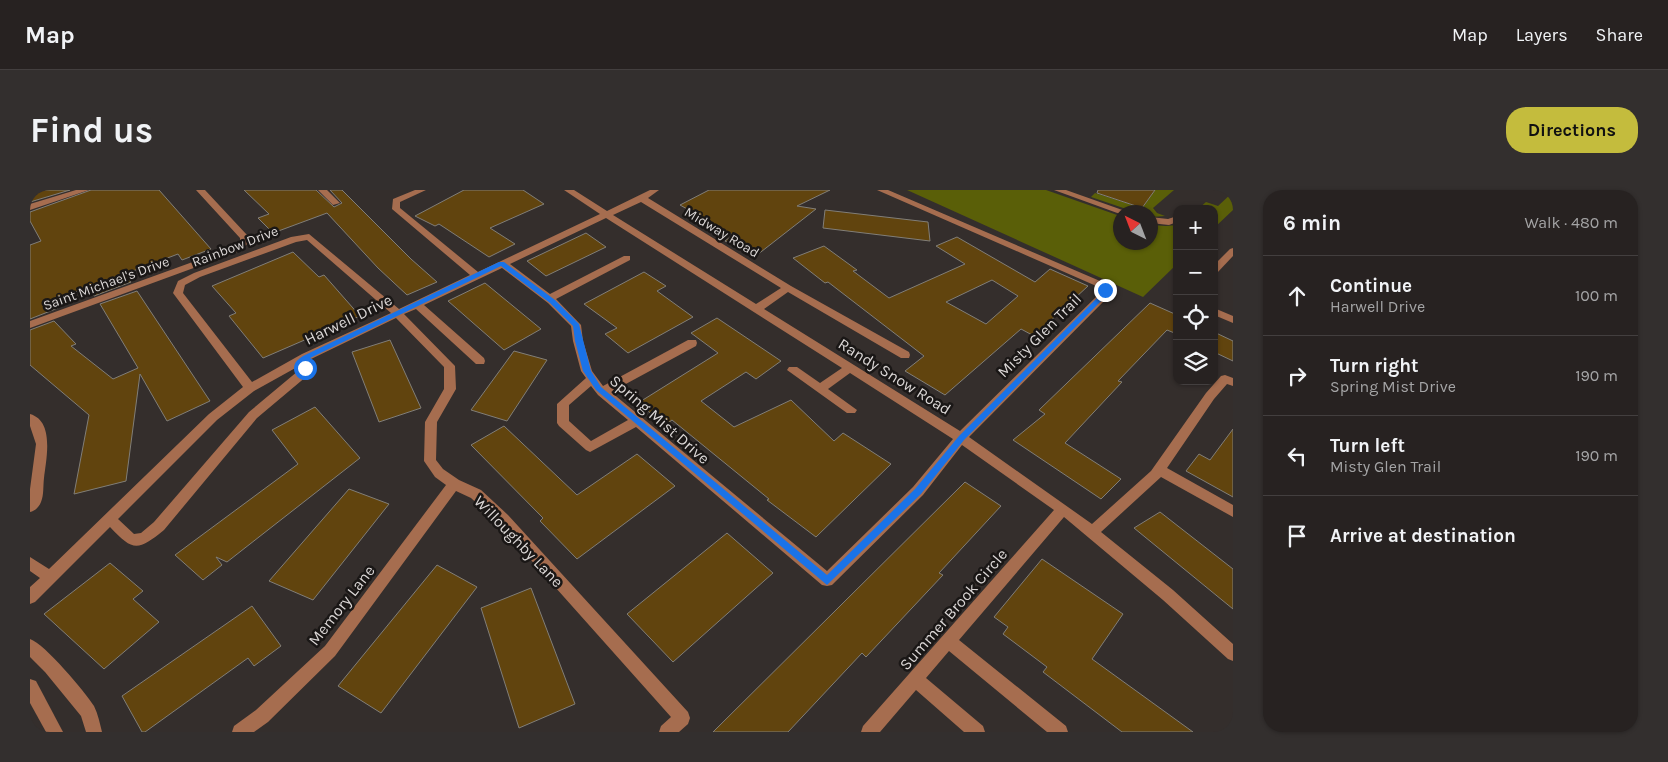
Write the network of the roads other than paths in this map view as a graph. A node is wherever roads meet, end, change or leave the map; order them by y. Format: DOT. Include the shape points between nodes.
graph roads {
  1 [pos="86,190"];
  2 [pos="200,190"];
  3 [pos="322,190"];
  4 [pos="422,190"];
  5 [pos="568,190"];
  6 [pos="655,190"];
  7 [pos="881,190"];
  8 [pos="1058,190"];
  9 [pos="641,198"];
  10 [pos="336,203"];
  11 [pos="30,207"];
  12 [pos="1113,208"];
  13 [pos="607,214"];
  14 [pos="1173,220"];
  15 [pos="1158,221"];
  16 [pos="309,237"];
  17 [pos="1233,251"];
  18 [pos="627,258"];
  19 [pos="502,264"];
  20 [pos="1218,267"];
  21 [pos="476,275"];
  22 [pos="788,288"];
  23 [pos="549,299"];
  24 [pos="416,304"];
  25 [pos="756,309"];
  26 [pos="397,313"];
  27 [pos="1218,313"];
  28 [pos="1233,320"];
  29 [pos="30,325"];
  30 [pos="692,343"];
  31 [pos="905,355"];
  32 [pos="303,359"];
  33 [pos="480,361"];
  34 [pos="850,368"];
  35 [pos="793,370"];
  36 [pos="592,380"];
  37 [pos="1233,382"];
  38 [pos="250,388"];
  39 [pos="820,389"];
  40 [pos="602,392"];
  41 [pos="851,410"];
  42 [pos="30,418"];
  43 [pos="636,421"];
  44 [pos="962,438"];
  45 [pos="1159,470"];
  46 [pos="454,484"];
  47 [pos="30,507"];
  48 [pos="1063,509"];
  49 [pos="1233,512"];
  50 [pos="110,519"];
  51 [pos="1092,532"];
  52 [pos="30,563"];
  53 [pos="50,577"];
  54 [pos="827,580"];
  55 [pos="30,597"];
  56 [pos="948,641"];
  57 [pos="30,648"];
  58 [pos="1233,654"];
  59 [pos="915,679"];
  60 [pos="30,687"];
  61 [pos="55,732"];
  62 [pos="94,732"];
  63 [pos="240,732"];
  64 [pos="667,732"];
  65 [pos="869,732"];
  66 [pos="977,732"];
  67 [pos="1060,732"];
  1 -- 11 [label="street"];
  2 -- 29 [label="street, Saint Michael's Drive" via="244,237 245,241 237,249"];
  3 -- 10 [label="street"];
  4 -- 21 [label="street" via="396,201 396,209"];
  5 -- 13 [label="street, Randy Snow Road"];
  6 -- 9 [label="street, Harwell Drive"];
  7 -- 44 [label="street, Misty Glen Trail" via="1097,283 1105,290 1104,295"];
  8 -- 12 [label="street"];
  9 -- 13 [label="street, Harwell Drive"];
  9 -- 22 [label="street, Midway Road"];
  13 -- 19 [label="street, Harwell Drive"];
  13 -- 25 [label="street, Randy Snow Road"];
  14 -- 15 [label="street"];
  16 -- 26 [label="street, Willoughby Lane"];
  16 -- 38 [label="street, Rainbow Drive" via="294,239 181,283 178,293"];
  17 -- 20 [label="street"];
  18 -- 23 [label="street"];
  19 -- 21 [label="street, Harwell Drive"];
  19 -- 23 [label="street, Spring Mist Drive"];
  21 -- 24 [label="street, Harwell Drive"];
  22 -- 25 [label="street"];
  22 -- 31 [label="street, Midway Road"];
  23 -- 36 [label="street, Spring Mist Drive" via="576,325 578,341"];
  24 -- 26 [label="street, Harwell Drive"];
  24 -- 33 [label="street"];
  25 -- 34 [label="street, Randy Snow Road"];
  26 -- 32 [label="street, Harwell Drive"];
  26 -- 46 [label="street, Willoughby Lane" via="450,366 450,389 431,422 430,461"];
  27 -- 28 [label="street"];
  30 -- 40 [label="street"];
  32 -- 38 [label="street, Harwell Drive"];
  32 -- 50 [label="street" via="303,373 253,415 159,526 144,538 131,540"];
  34 -- 39 [label="street"];
  34 -- 44 [label="street, Randy Snow Road"];
  35 -- 39 [label="street"];
  36 -- 40 [label="street, Spring Mist Drive"];
  36 -- 43 [label="street" via="563,404 563,423 590,447"];
  37 -- 45 [label="street" via="1225,379 1210,396"];
  38 -- 50 [label="street, Harwell Drive" via="213,417"];
  39 -- 41 [label="street"];
  40 -- 43 [label="street, Spring Mist Drive"];
  42 -- 47 [label="street" via="38,428 42,444 35,501"];
  43 -- 54 [label="street, Spring Mist Drive"];
  44 -- 48 [label="street, Randy Snow Road"];
  44 -- 54 [label="street, Misty Glen Trail" via="918,491"];
  45 -- 49 [label="street"];
  45 -- 51 [label="street"];
  46 -- 63 [label="street, Memory Lane" via="330,651 262,716"];
  46 -- 64 [label="street, Willoughby Lane" via="476,494 503,519 682,718"];
  48 -- 51 [label="street, Randy Snow Road"];
  48 -- 56 [label="street, Summer Brook Circle"];
  50 -- 53 [label="street, Harwell Drive"];
  51 -- 58 [label="street, Randy Snow Road"];
  52 -- 53 [label="street"];
  53 -- 55 [label="street, Harwell Drive"];
  56 -- 59 [label="street, Summer Brook Circle"];
  56 -- 67 [label="street"];
  57 -- 62 [label="street" via="88,712"];
  59 -- 65 [label="street, Summer Brook Circle"];
  59 -- 66 [label="street"];
  60 -- 61 [label="street"];
}
